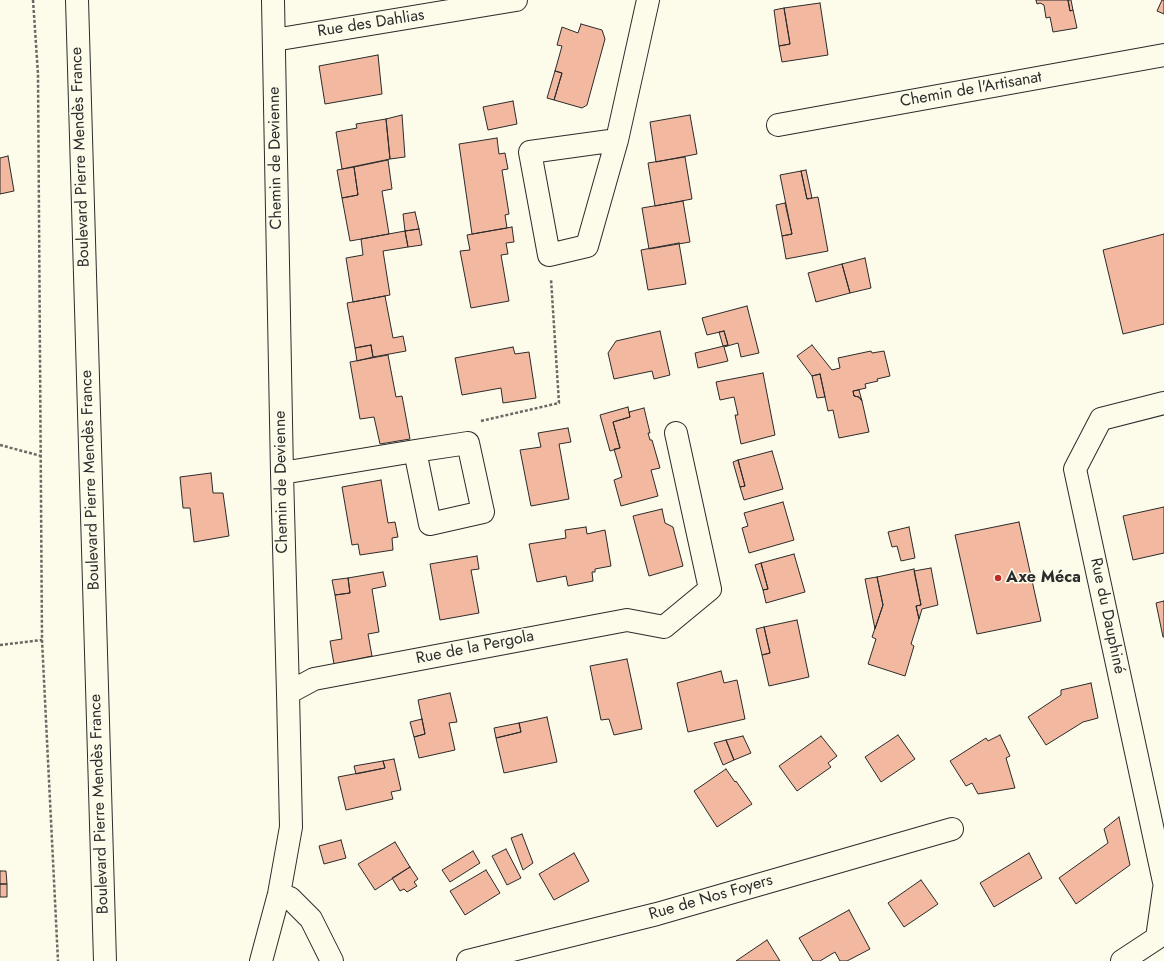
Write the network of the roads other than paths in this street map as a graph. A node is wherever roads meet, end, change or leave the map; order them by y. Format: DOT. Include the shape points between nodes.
graph roads {
  1 [pos="77,0"];
  2 [pos="273,0"];
  3 [pos="516,0"];
  4 [pos="648,0"];
  5 [pos="274,40"];
  6 [pos="1164,55"];
  7 [pos="778,125"];
  8 [pos="617,140"];
  9 [pos="1164,403"];
  10 [pos="676,433"];
  11 [pos="415,451"];
  12 [pos="282,473"];
  13 [pos="288,693"];
  14 [pos="952,829"];
  15 [pos="1164,882"];
  16 [pos="1164,889"];
  17 [pos="279,894"];
  18 [pos="105,961"];
  19 [pos="261,961"];
  20 [pos="332,961"];
  21 [pos="468,961"];
  22 [pos="1122,961"];
  1 -- 18 [label="street, Boulevard Pierre Mendès France"];
  2 -- 5 [label="street, Chemin de Devienne"];
  3 -- 5 [label="street, Rue des Dahlias"];
  4 -- 8 [label="street"];
  5 -- 12 [label="street, Chemin de Devienne"];
  6 -- 7 [label="street, Chemin de l'Artisanat"];
  8 -- 8 [label="street" via="587,246 549,255 530,152"];
  9 -- 15 [label="street, Rue du Dauphiné" via="1101,419 1075,469"];
  10 -- 13 [label="street, Rue de la Pergola" via="710,589 664,627 627,620 314,679"];
  11 -- 11 [label="street" via="468,443 482,512 430,524"];
  11 -- 12 [label="street"];
  12 -- 13 [label="street, Chemin de Devienne"];
  13 -- 17 [label="street, Chemin de Devienne" via="291,827"];
  14 -- 21 [label="street, Rue de Nos Foyers" via="657,914"];
  16 -- 22 [label="street" via="1157,938"];
  17 -- 19 [label="street, Chemin de Devienne"];
  17 -- 20 [label="street" via="290,898 311,919"];
}
